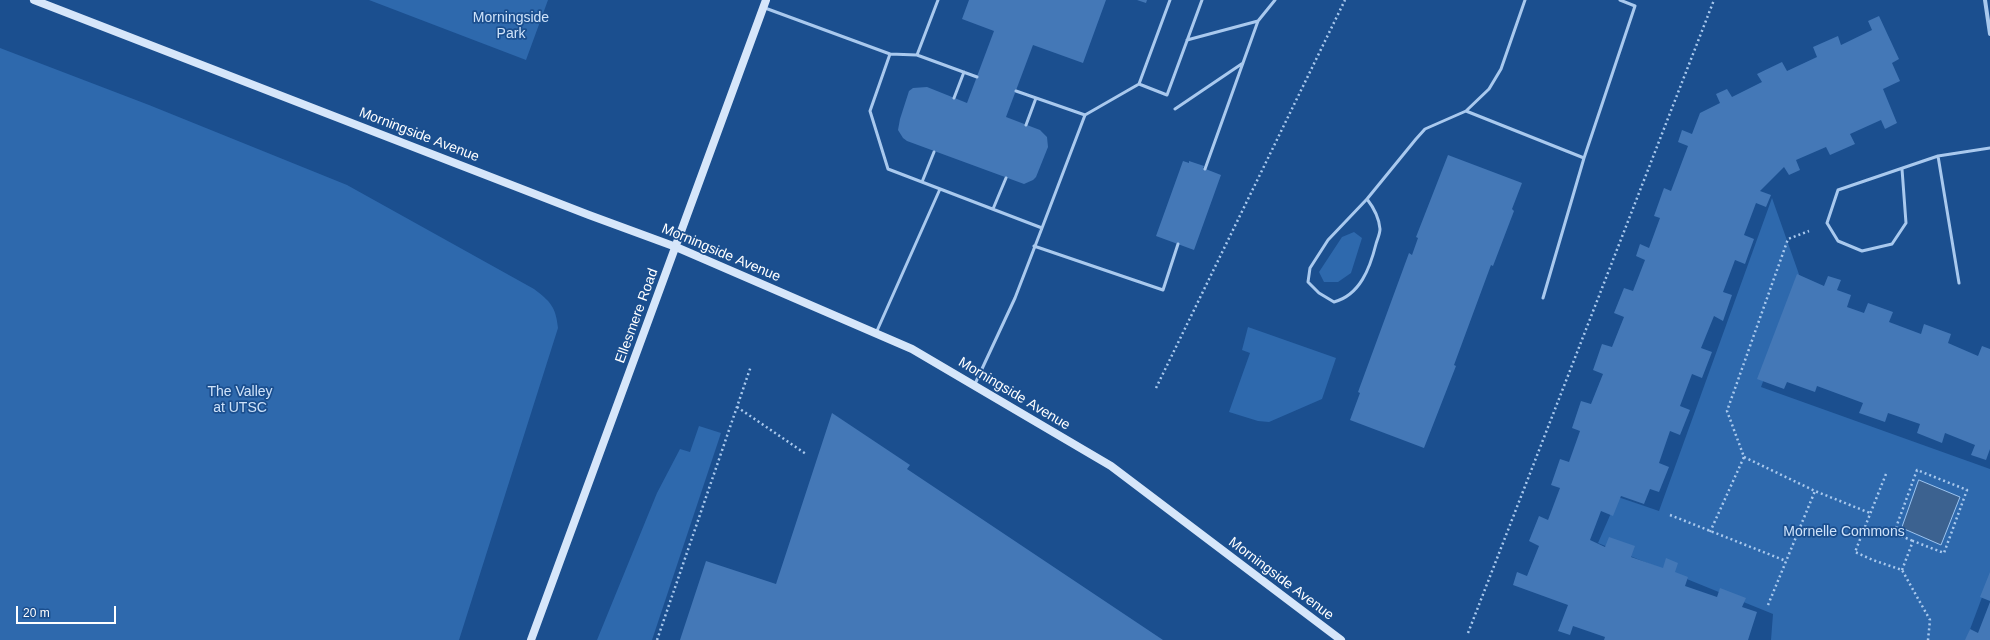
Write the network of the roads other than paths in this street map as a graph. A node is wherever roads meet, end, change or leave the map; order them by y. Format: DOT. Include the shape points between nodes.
graph roads {
  1 [pos="34,0"];
  2 [pos="938,0"];
  3 [pos="1170,0"];
  4 [pos="1202,0"];
  5 [pos="1275,0"];
  6 [pos="1525,0"];
  7 [pos="1620,0"];
  8 [pos="1985,0"];
  9 [pos="765,4"];
  10 [pos="1258,21"];
  11 [pos="1990,34"];
  12 [pos="1187,40"];
  13 [pos="890,54"];
  14 [pos="917,55"];
  15 [pos="1243,63"];
  16 [pos="964,72"];
  17 [pos="977,77"];
  18 [pos="1139,84"];
  19 [pos="1016,91"];
  20 [pos="954,98"];
  21 [pos="1036,98"];
  22 [pos="1175,109"];
  23 [pos="1466,111"];
  24 [pos="1085,115"];
  25 [pos="1026,125"];
  26 [pos="1990,148"];
  27 [pos="934,152"];
  28 [pos="1938,156"];
  29 [pos="1584,158"];
  30 [pos="1205,169"];
  31 [pos="1902,169"];
  32 [pos="1006,178"];
  33 [pos="922,182"];
  34 [pos="940,189"];
  35 [pos="1367,199"];
  36 [pos="993,209"];
  37 [pos="1042,228"];
  38 [pos="1178,244"];
  39 [pos="1034,246"];
  40 [pos="676,247"];
  41 [pos="1958,283"];
  42 [pos="1543,298"];
  43 [pos="876,334"];
  44 [pos="974,386"];
  45 [pos="531,640"];
  46 [pos="1341,640"];
  1 -- 40 [label="main road, Morningside Avenue"];
  2 -- 14 [label="lane"];
  3 -- 18 [label="lane"];
  4 -- 12 [label="lane"];
  5 -- 10 [label="lane"];
  6 -- 23 [label="lane" via="1501,69 1489,89"];
  7 -- 29 [label="lane" via="1635,6"];
  8 -- 11 [label="street"];
  9 -- 13 [label="lane"];
  9 -- 40 [label="main road, Ellesmere Road"];
  10 -- 12 [label="lane"];
  10 -- 15 [label="lane"];
  12 -- 18 [label="lane" via="1167,95"];
  13 -- 14 [label="lane"];
  13 -- 33 [label="lane" via="870,111 888,168"];
  14 -- 16 [label="lane"];
  15 -- 22 [label="lane"];
  15 -- 30 [label="lane"];
  16 -- 17 [label="lane"];
  16 -- 20 [label="lane"];
  18 -- 24 [label="lane"];
  19 -- 21 [label="lane"];
  21 -- 24 [label="lane"];
  21 -- 25 [label="lane"];
  23 -- 29 [label="lane"];
  23 -- 35 [label="lane" via="1425,129"];
  24 -- 37 [label="lane"];
  26 -- 28 [label="lane"];
  27 -- 33 [label="lane"];
  28 -- 31 [label="lane"];
  28 -- 41 [label="lane"];
  29 -- 42 [label="lane"];
  31 -- 31 [label="lane" via="1838,190 1826,223 1838,241 1862,251 1892,244 1906,223"];
  32 -- 36 [label="lane"];
  33 -- 34 [label="lane"];
  34 -- 36 [label="lane"];
  34 -- 43 [label="lane"];
  35 -- 35 [label="lane" via="1328,240 1310,268 1308,282 1319,293 1334,302 1343,299 1362,281 1371,263 1380,230 1376,211"];
  36 -- 37 [label="lane"];
  37 -- 39 [label="lane"];
  38 -- 39 [label="lane" via="1163,290"];
  39 -- 44 [label="lane" via="1015,298"];
  40 -- 43 [label="main road, Morningside Avenue"];
  40 -- 45 [label="main road, Ellesmere Road"];
  43 -- 44 [label="main road, Morningside Avenue" via="912,349"];
  44 -- 46 [label="main road, Morningside Avenue" via="1111,466"];
}
